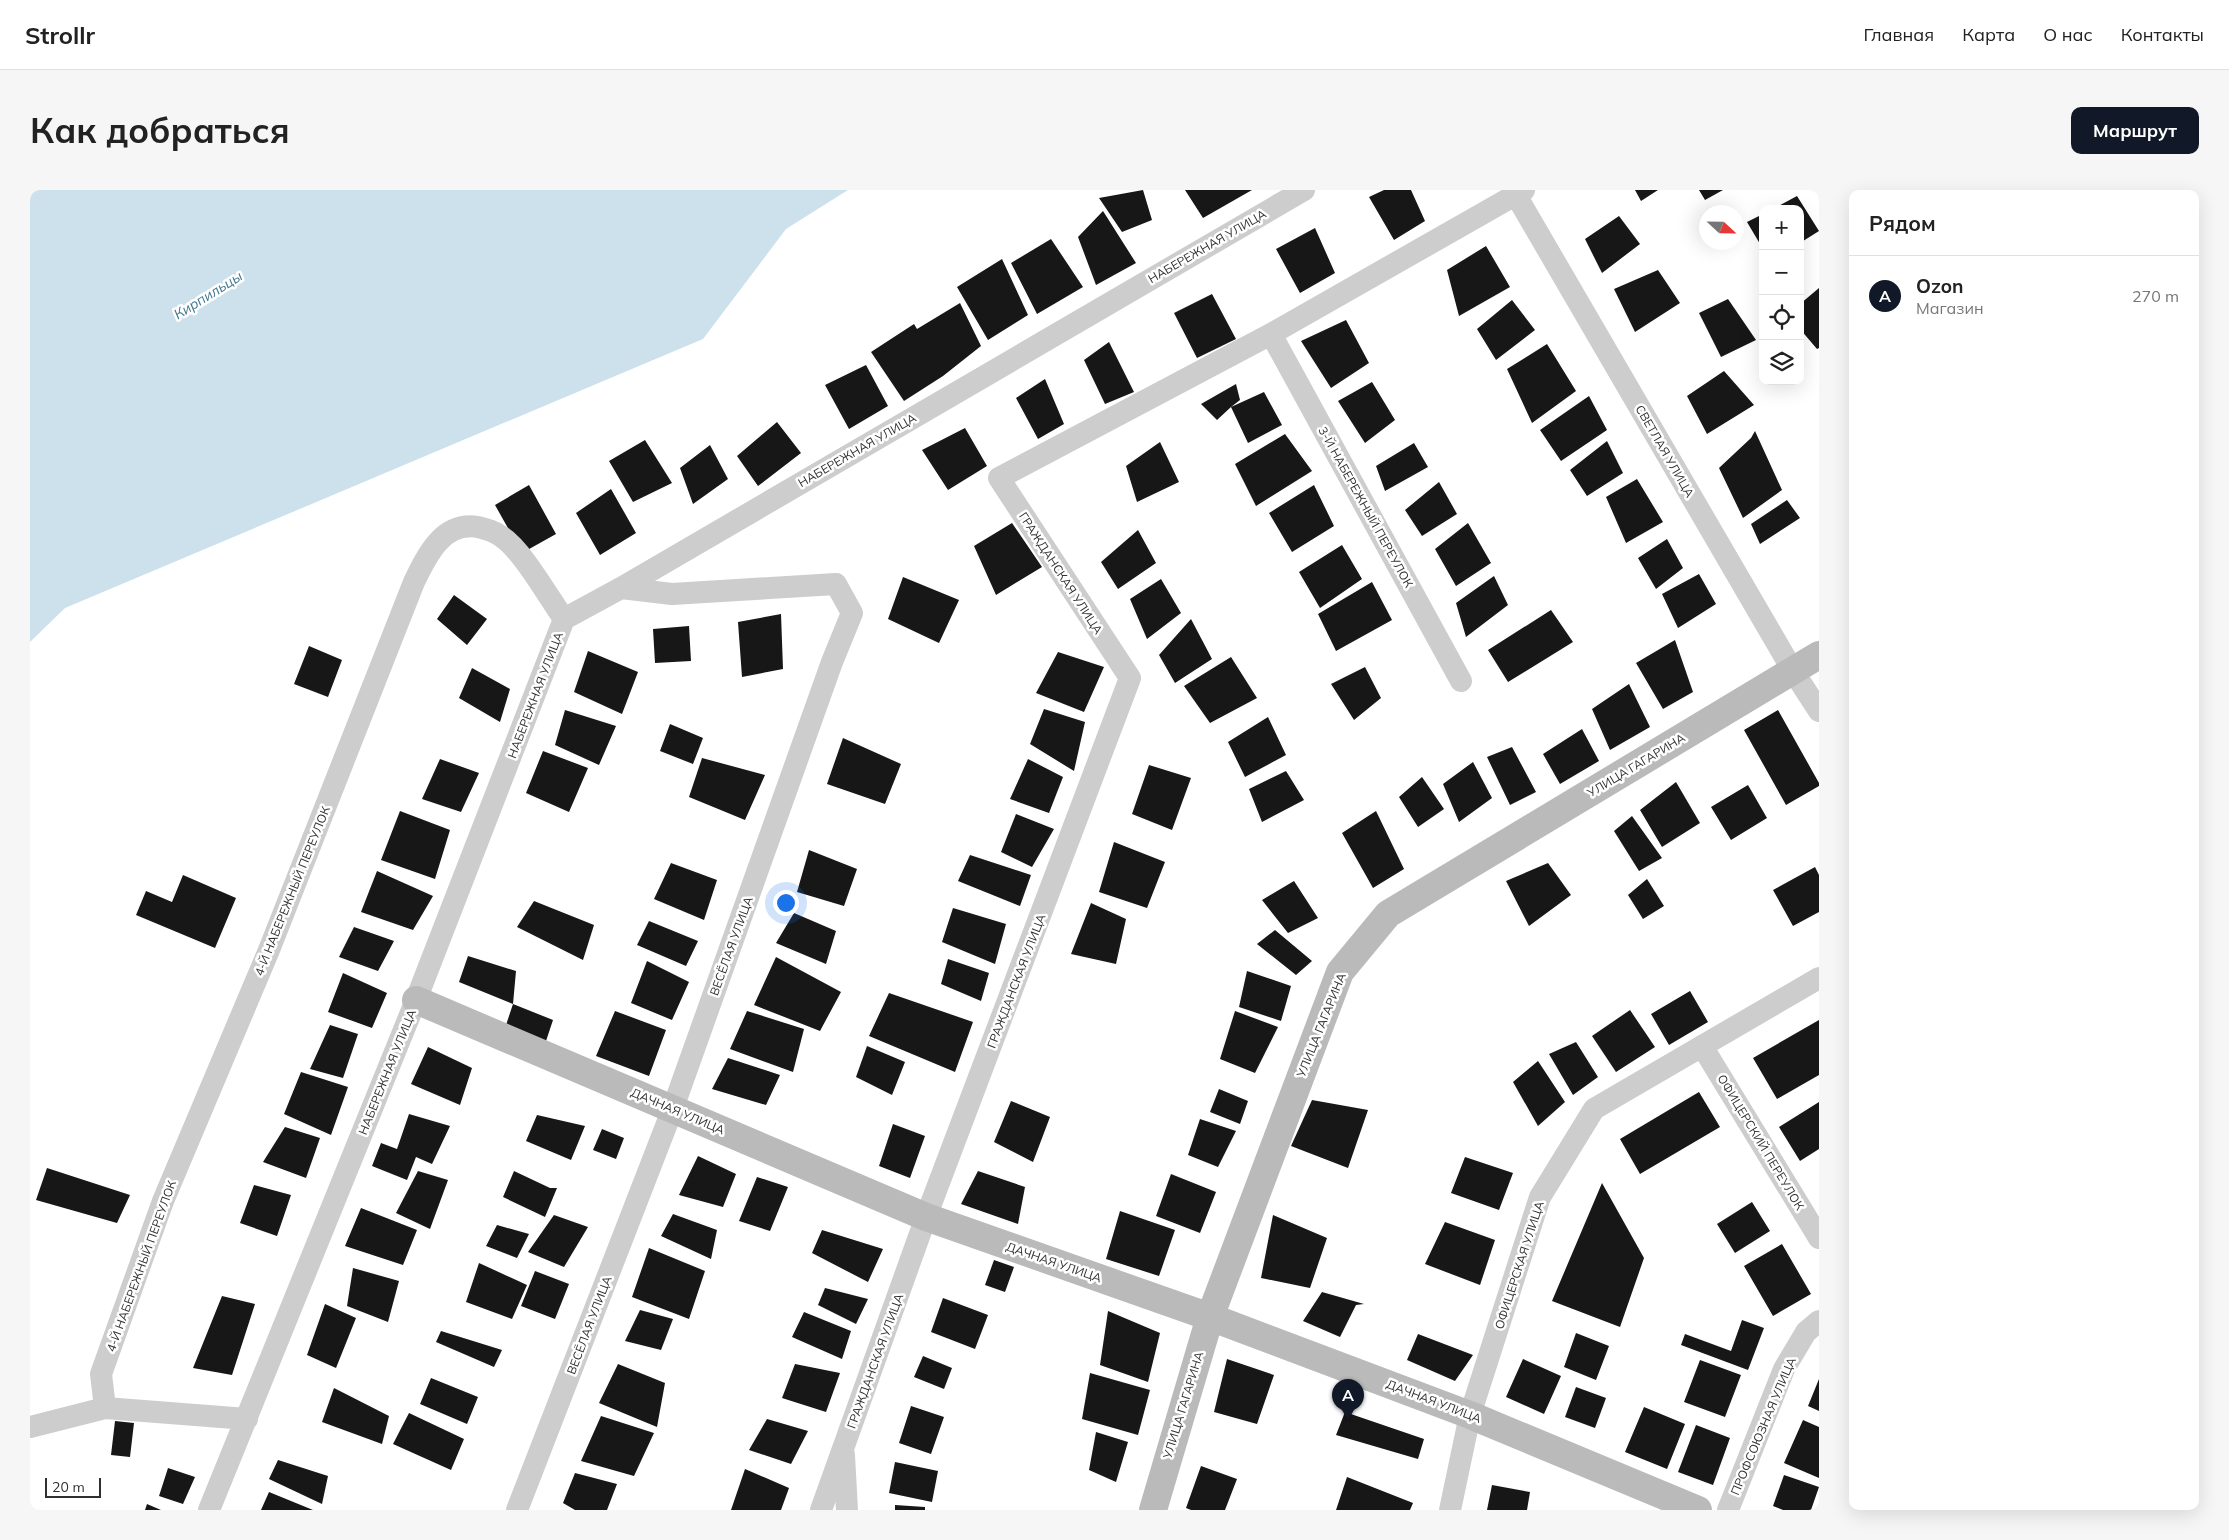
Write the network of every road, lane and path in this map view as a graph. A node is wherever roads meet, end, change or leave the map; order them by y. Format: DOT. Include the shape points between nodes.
graph roads {
  1 [pos="1304,190"];
  2 [pos="1518,192"];
  3 [pos="1271,334"];
  4 [pos="621,588"];
  5 [pos="564,619"];
  6 [pos="1819,655"];
  7 [pos="1793,671"];
  8 [pos="1461,681"];
  9 [pos="1819,711"];
  10 [pos="1819,978"];
  11 [pos="416,1000"];
  12 [pos="1702,1046"];
  13 [pos="673,1108"];
  14 [pos="926,1217"];
  15 [pos="1819,1238"];
  16 [pos="1210,1317"];
  17 [pos="1819,1321"];
  18 [pos="105,1408"];
  19 [pos="1470,1415"];
  20 [pos="247,1419"];
  21 [pos="30,1427"];
  22 [pos="844,1447"];
  23 [pos="209,1510"];
  24 [pos="517,1510"];
  25 [pos="821,1510"];
  26 [pos="846,1510"];
  27 [pos="1153,1510"];
  28 [pos="1450,1510"];
  29 [pos="1698,1510"];
  30 [pos="1728,1510"];
  1 -- 4 [label="street, НАБЕРЕЖНАЯ УЛИЦА"];
  2 -- 3 [label="street"];
  2 -- 7 [label="street, СВЕТЛАЯ УЛИЦА"];
  3 -- 8 [label="street, 3-Й НАБЕРЕЖНЫЙ ПЕРЕУЛОК"];
  3 -- 14 [label="street, ГРАЖДАНСКАЯ УЛИЦА" via="999,478 1130,678"];
  4 -- 5 [label="street, НАБЕРЕЖНАЯ УЛИЦА"];
  4 -- 13 [label="street, ВЕСЁЛАЯ УЛИЦА" via="672,594 836,584 852,613"];
  5 -- 11 [label="street, НАБЕРЕЖНАЯ УЛИЦА"];
  5 -- 18 [label="street, 4-Й НАБЕРЕЖНЫЙ ПЕРЕУЛОК" via="514,548 502,536 488,529 466,525 443,535 426,556 269,950 163,1201 101,1374"];
  6 -- 7 [label="main road, УЛИЦА ГАГАРИНА"];
  7 -- 9 [label="street, СВЕТЛАЯ УЛИЦА"];
  7 -- 16 [label="main road, УЛИЦА ГАГАРИНА" via="1388,914 1340,972"];
  10 -- 12 [label="street, ОФИЦЕРСКАЯ УЛИЦА"];
  11 -- 13 [label="main road, ДАЧНАЯ УЛИЦА"];
  11 -- 20 [label="street, НАБЕРЕЖНАЯ УЛИЦА"];
  12 -- 15 [label="street, ОФИЦЕРСКИЙ ПЕРЕУЛОК"];
  12 -- 19 [label="street, ОФИЦЕРСКАЯ УЛИЦА" via="1594,1108 1540,1197"];
  13 -- 14 [label="main road, ДАЧНАЯ УЛИЦА"];
  13 -- 24 [label="street, ВЕСЁЛАЯ УЛИЦА"];
  14 -- 16 [label="main road, ДАЧНАЯ УЛИЦА"];
  14 -- 22 [label="street, ГРАЖДАНСКАЯ УЛИЦА"];
  16 -- 19 [label="main road, ДАЧНАЯ УЛИЦА"];
  16 -- 27 [label="main road, УЛИЦА ГАГАРИНА"];
  17 -- 30 [label="street, ПРОФСОЮЗНАЯ УЛИЦА" via="1806,1332 1784,1369"];
  18 -- 20 [label="street"];
  18 -- 21 [label="street"];
  19 -- 28 [label="street, ОФИЦЕРСКАЯ УЛИЦА"];
  19 -- 29 [label="main road, ДАЧНАЯ УЛИЦА"];
  20 -- 23 [label="street, НАБЕРЕЖНАЯ УЛИЦА"];
  22 -- 25 [label="street, ГРАЖДАНСКАЯ УЛИЦА"];
  22 -- 26 [label="street"];
}
